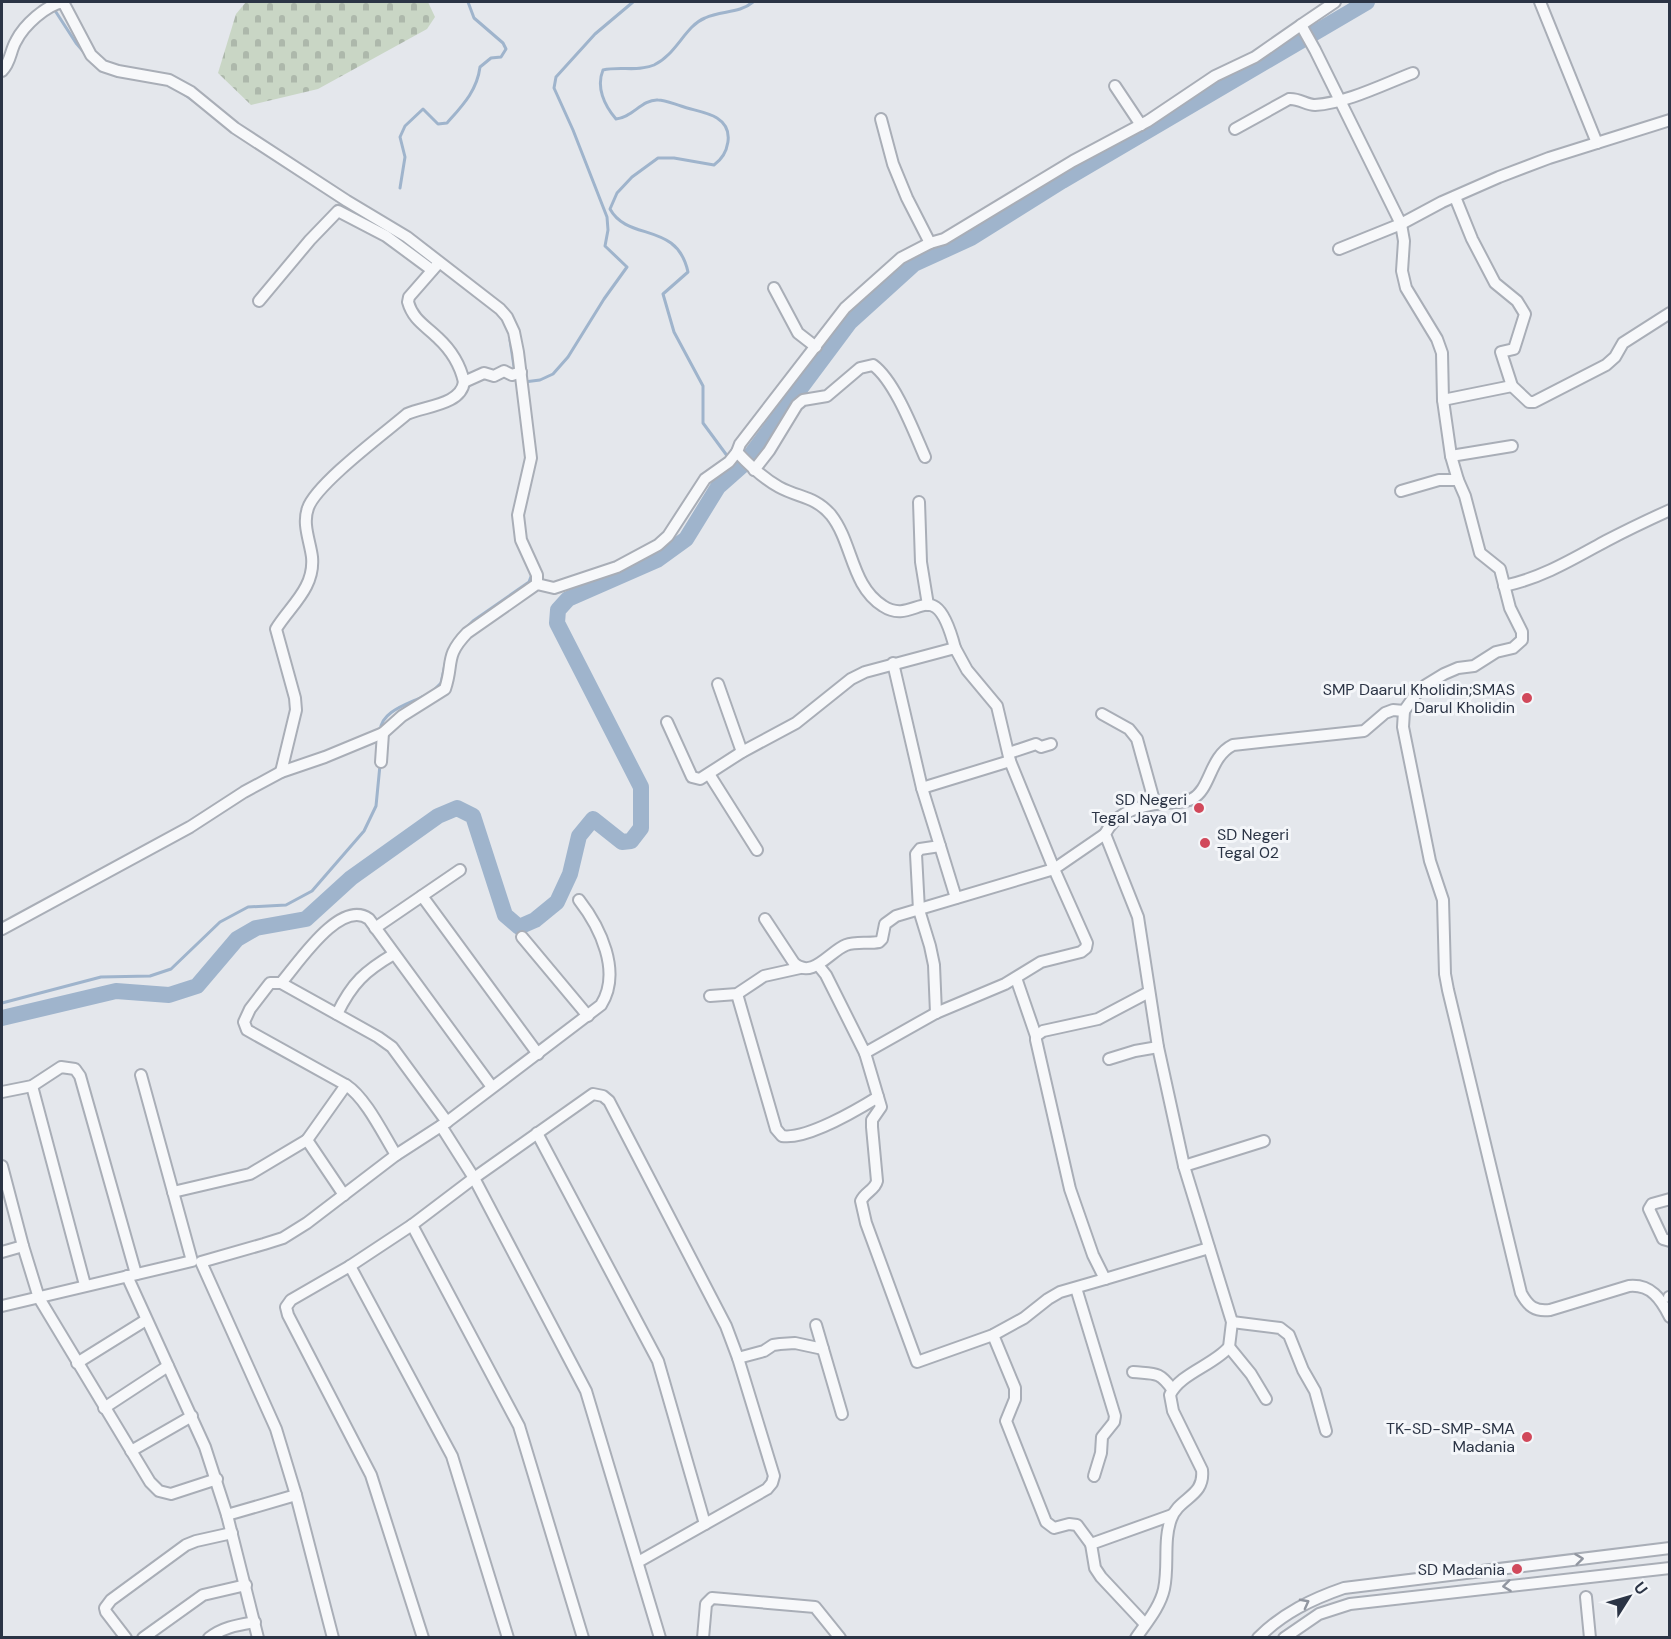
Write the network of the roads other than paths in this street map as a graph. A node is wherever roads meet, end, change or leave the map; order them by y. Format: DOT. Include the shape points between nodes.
graph roads {
  1 [pos="1335,2"];
  2 [pos="1540,2"];
  3 [pos="1320,6"];
  4 [pos="1303,29"];
  5 [pos="2,71"];
  6 [pos="1413,73"];
  7 [pos="1115,86"];
  8 [pos="1340,100"];
  9 [pos="881,119"];
  10 [pos="1670,120"];
  11 [pos="1140,125"];
  12 [pos="1235,129"];
  13 [pos="1597,143"];
  14 [pos="1455,197"];
  15 [pos="1401,224"];
  16 [pos="930,243"];
  17 [pos="1339,249"];
  18 [pos="436,266"];
  19 [pos="774,288"];
  20 [pos="259,302"];
  21 [pos="1670,312"];
  22 [pos="816,347"];
  23 [pos="517,374"];
  24 [pos="464,382"];
  25 [pos="1512,386"];
  26 [pos="1443,400"];
  27 [pos="1512,446"];
  28 [pos="737,452"];
  29 [pos="1451,456"];
  30 [pos="925,457"];
  31 [pos="754,470"];
  32 [pos="1458,480"];
  33 [pos="1401,491"];
  34 [pos="920,502"];
  35 [pos="1670,510"];
  36 [pos="537,584"];
  37 [pos="1504,586"];
  38 [pos="928,605"];
  39 [pos="955,648"];
  40 [pos="893,663"];
  41 [pos="718,684"];
  42 [pos="1404,711"];
  43 [pos="1102,714"];
  44 [pos="667,722"];
  45 [pos="380,734"];
  46 [pos="1051,744"];
  47 [pos="742,752"];
  48 [pos="1009,757"];
  49 [pos="381,762"];
  50 [pos="281,772"];
  51 [pos="709,774"];
  52 [pos="922,788"];
  53 [pos="1155,804"];
  54 [pos="1105,834"];
  55 [pos="940,846"];
  56 [pos="757,850"];
  57 [pos="1054,869"];
  58 [pos="460,870"];
  59 [pos="422,896"];
  60 [pos="956,898"];
  61 [pos="579,900"];
  62 [pos="918,910"];
  63 [pos="765,919"];
  64 [pos="375,928"];
  65 [pos="2,929"];
  66 [pos="522,937"];
  67 [pos="394,954"];
  68 [pos="818,965"];
  69 [pos="800,968"];
  70 [pos="1016,978"];
  71 [pos="281,983"];
  72 [pos="1149,992"];
  73 [pos="737,994"];
  74 [pos="710,996"];
  75 [pos="936,1013"];
  76 [pos="337,1014"];
  77 [pos="588,1016"];
  78 [pos="1036,1036"];
  79 [pos="1158,1047"];
  80 [pos="865,1053"];
  81 [pos="538,1054"];
  82 [pos="1109,1059"];
  83 [pos="141,1076"];
  84 [pos="346,1085"];
  85 [pos="32,1086"];
  86 [pos="492,1087"];
  87 [pos="2,1092"];
  88 [pos="878,1097"];
  89 [pos="444,1124"];
  90 [pos="537,1133"];
  91 [pos="307,1140"];
  92 [pos="1264,1141"];
  93 [pos="396,1155"];
  94 [pos="2,1166"];
  95 [pos="1184,1166"];
  96 [pos="474,1178"];
  97 [pos="173,1192"];
  98 [pos="5,1195"];
  99 [pos="344,1195"];
  100 [pos="1670,1199"];
  101 [pos="412,1225"];
  102 [pos="1670,1241"];
  103 [pos="23,1246"];
  104 [pos="1209,1248"];
  105 [pos="2,1252"];
  106 [pos="197,1262"];
  107 [pos="350,1266"];
  108 [pos="131,1275"];
  109 [pos="1105,1279"];
  110 [pos="86,1285"];
  111 [pos="1076,1288"];
  112 [pos="39,1298"];
  113 [pos="2,1305"];
  114 [pos="1670,1317"];
  115 [pos="146,1320"];
  116 [pos="1232,1322"];
  117 [pos="816,1325"];
  118 [pos="993,1335"];
  119 [pos="1229,1347"];
  120 [pos="823,1349"];
  121 [pos="738,1358"];
  122 [pos="77,1363"];
  123 [pos="168,1366"];
  124 [pos="1133,1372"];
  125 [pos="1173,1389"];
  126 [pos="1266,1399"];
  127 [pos="104,1408"];
  128 [pos="842,1414"];
  129 [pos="192,1416"];
  130 [pos="1326,1431"];
  131 [pos="131,1451"];
  132 [pos="1094,1476"];
  133 [pos="217,1479"];
  134 [pos="296,1495"];
  135 [pos="227,1515"];
  136 [pos="1172,1515"];
  137 [pos="705,1524"];
  138 [pos="232,1533"];
  139 [pos="1090,1544"];
  140 [pos="1670,1548"];
  141 [pos="638,1562"];
  142 [pos="1552,1562"];
  143 [pos="1670,1568"];
  144 [pos="1553,1581"];
  145 [pos="246,1585"];
  146 [pos="1586,1597"];
  147 [pos="255,1622"];
  148 [pos="1145,1624"];
  149 [pos="126,1638"];
  150 [pos="143,1638"];
  151 [pos="209,1638"];
  152 [pos="258,1638"];
  153 [pos="333,1638"];
  154 [pos="423,1638"];
  155 [pos="508,1638"];
  156 [pos="583,1638"];
  157 [pos="660,1638"];
  158 [pos="703,1638"];
  159 [pos="840,1638"];
  160 [pos="1136,1638"];
  161 [pos="1258,1638"];
  162 [pos="1284,1638"];
  163 [pos="1590,1638"];
  1 -- 3 [label="street"];
  2 -- 13 [label="street"];
  3 -- 4 [label="street"];
  4 -- 8 [label="street"];
  4 -- 11 [label="street" via="1215,76"];
  5 -- 18 [label="street" via="16,41 50,6 63,2 91,56 104,66 169,80 191,92 235,128 407,237"];
  6 -- 8 [label="street"];
  7 -- 11 [label="street"];
  8 -- 12 [label="street" via="1314,105 1289,99"];
  8 -- 15 [label="street"];
  9 -- 16 [label="street" via="893,164"];
  10 -- 13 [label="street"];
  11 -- 16 [label="street" via="944,239"];
  13 -- 14 [label="street" via="1549,158"];
  14 -- 15 [label="street"];
  14 -- 25 [label="street" via="1495,283 1525,314 1514,349 1501,352"];
  15 -- 17 [label="street"];
  15 -- 26 [label="street" via="1403,278 1439,346"];
  16 -- 22 [label="street" via="897,261 851,302"];
  18 -- 20 [label="street" via="338,211"];
  18 -- 23 [label="street" via="507,317 514,332"];
  18 -- 24 [label="street" via="408,302 414,316 453,355"];
  19 -- 22 [label="street" via="798,333"];
  21 -- 25 [label="street" via="1623,343 1606,365 1534,402"];
  22 -- 28 [label="street"];
  23 -- 24 [label="street" via="483,373"];
  23 -- 36 [label="street" via="531,458 518,516 521,540 537,574"];
  24 -- 50 [label="street" via="464,388 452,400 407,414 339,472 309,505 306,527 312,566 308,582 276,629 296,710"];
  25 -- 26 [label="street"];
  26 -- 29 [label="street"];
  27 -- 29 [label="street"];
  28 -- 31 [label="street"];
  28 -- 36 [label="street" via="705,479 658,545 617,567 554,588"];
  29 -- 32 [label="street"];
  30 -- 31 [label="street" via="909,420 873,365 860,368 827,396 803,400 797,405"];
  31 -- 38 [label="street" via="781,488 819,503 831,515 861,581 876,601 892,610"];
  32 -- 33 [label="street" via="1440,480"];
  32 -- 37 [label="street" via="1480,553 1500,569"];
  34 -- 38 [label="street" via="921,562"];
  35 -- 37 [label="street" via="1558,568"];
  36 -- 45 [label="street" via="467,633 450,658 445,689"];
  37 -- 42 [label="street" via="1522,632 1519,645 1496,652 1474,666 1444,674 1416,694"];
  38 -- 39 [label="street" via="943,613"];
  39 -- 40 [label="street"];
  39 -- 48 [label="street" via="967,670 997,706"];
  40 -- 47 [label="street" via="851,680 796,723"];
  40 -- 52 [label="street"];
  41 -- 47 [label="street"];
  42 -- 53 [label="street" via="1385,713 1364,731 1233,745 1221,753 1197,795 1185,801"];
  42 -- 114 [label="street" via="1402,727 1430,861 1443,900 1448,990 1521,1293 1526,1303 1541,1311 1638,1285 1653,1292"];
  43 -- 53 [label="street" via="1129,729 1137,739"];
  44 -- 51 [label="street" via="692,777 698,780"];
  45 -- 49 [label="street"];
  45 -- 50 [label="street"];
  46 -- 48 [label="street" via="1036,744"];
  47 -- 51 [label="street"];
  48 -- 52 [label="street"];
  48 -- 57 [label="street"];
  50 -- 65 [label="street" via="190,827"];
  51 -- 56 [label="street"];
  52 -- 55 [label="street"];
  53 -- 54 [label="street" via="1121,815"];
  54 -- 57 [label="street"];
  54 -- 72 [label="street" via="1138,917"];
  55 -- 60 [label="street"];
  55 -- 62 [label="street" via="916,853"];
  57 -- 60 [label="street"];
  57 -- 70 [label="street" via="1087,946 1081,952 1041,962"];
  58 -- 59 [label="street"];
  59 -- 64 [label="street"];
  59 -- 81 [label="street"];
  60 -- 62 [label="street"];
  61 -- 77 [label="street" via="591,914 605,944 609,980 608,995"];
  62 -- 68 [label="street" via="889,920 879,942 849,944"];
  62 -- 75 [label="street" via="934,964"];
  63 -- 69 [label="street"];
  64 -- 67 [label="street"];
  64 -- 71 [label="street" via="359,914 332,927 317,938"];
  66 -- 77 [label="street"];
  67 -- 76 [label="street" via="357,980"];
  67 -- 86 [label="street"];
  68 -- 69 [label="street"];
  68 -- 80 [label="street"];
  69 -- 73 [label="street" via="764,976"];
  70 -- 75 [label="street"];
  70 -- 78 [label="street"];
  71 -- 76 [label="street"];
  71 -- 84 [label="street" via="270,983 265,988 244,1022 247,1030"];
  72 -- 78 [label="street" via="1098,1019"];
  72 -- 79 [label="street"];
  73 -- 74 [label="street"];
  73 -- 88 [label="street" via="776,1129 782,1136 839,1120"];
  75 -- 80 [label="street"];
  76 -- 89 [label="street" via="392,1047"];
  77 -- 81 [label="street"];
  78 -- 109 [label="street" via="1070,1189"];
  79 -- 82 [label="street"];
  79 -- 95 [label="street"];
  80 -- 88 [label="street"];
  81 -- 86 [label="street"];
  83 -- 97 [label="street"];
  84 -- 91 [label="street"];
  84 -- 93 [label="street" via="366,1107"];
  85 -- 87 [label="street"];
  85 -- 108 [label="street" via="61,1067 75,1069 80,1076"];
  85 -- 110 [label="street"];
  86 -- 89 [label="street"];
  88 -- 118 [label="street" via="881,1107 872,1120 877,1181 861,1201 917,1362"];
  89 -- 93 [label="street"];
  89 -- 96 [label="street"];
  90 -- 96 [label="street"];
  90 -- 121 [label="street" via="592,1094 609,1101 722,1318"];
  90 -- 137 [label="street" via="658,1361"];
  91 -- 97 [label="street" via="250,1174"];
  91 -- 99 [label="street"];
  92 -- 95 [label="street"];
  93 -- 99 [label="street"];
  94 -- 98 [label="street"];
  95 -- 104 [label="street"];
  96 -- 101 [label="street"];
  96 -- 141 [label="street" via="586,1391"];
  97 -- 106 [label="street"];
  98 -- 103 [label="street"];
  99 -- 106 [label="street" via="283,1238"];
  100 -- 102 [label="street" via="1652,1204 1649,1209 1663,1239"];
  101 -- 107 [label="street"];
  101 -- 156 [label="street" via="519,1426"];
  103 -- 105 [label="street"];
  103 -- 112 [label="street"];
  104 -- 109 [label="street"];
  104 -- 116 [label="street"];
  106 -- 108 [label="street"];
  106 -- 134 [label="street" via="272,1417"];
  107 -- 154 [label="street" via="291,1300 286,1307 371,1474"];
  107 -- 155 [label="street" via="452,1456"];
  108 -- 110 [label="street"];
  108 -- 115 [label="street"];
  109 -- 111 [label="street"];
  110 -- 112 [label="street"];
  111 -- 118 [label="street" via="1054,1296"];
  111 -- 132 [label="street" via="1115,1416 1102,1437"];
  112 -- 113 [label="street"];
  112 -- 122 [label="street"];
  115 -- 122 [label="street"];
  115 -- 123 [label="street"];
  116 -- 119 [label="street"];
  116 -- 130 [label="street" via="1280,1328 1289,1335 1316,1390"];
  117 -- 120 [label="street"];
  118 -- 139 [label="street" via="1015,1388 1006,1421 1046,1522 1051,1528 1077,1525"];
  119 -- 125 [label="street"];
  119 -- 126 [label="street"];
  120 -- 121 [label="street" via="780,1344"];
  120 -- 128 [label="street"];
  121 -- 137 [label="street" via="774,1476 767,1489"];
  122 -- 127 [label="street"];
  123 -- 127 [label="street"];
  123 -- 129 [label="street"];
  124 -- 125 [label="street" via="1164,1377"];
  125 -- 136 [label="street" via="1170,1402 1203,1480"];
  127 -- 131 [label="street"];
  129 -- 131 [label="street"];
  129 -- 133 [label="street"];
  131 -- 133 [label="street" via="150,1482 165,1494"];
  133 -- 135 [label="street"];
  134 -- 135 [label="street"];
  134 -- 153 [label="street"];
  135 -- 138 [label="street"];
  136 -- 139 [label="street"];
  136 -- 148 [label="street" via="1164,1588"];
  137 -- 141 [label="street"];
  138 -- 145 [label="street"];
  138 -- 149 [label="street" via="186,1545 111,1600 106,1612"];
  139 -- 148 [label="street" via="1101,1577"];
  142 -- 140 [label="street, one-way"];
  141 -- 157 [label="street"];
  142 -- 144 [label="street"];
  161 -- 142 [label="street, one-way" via="1312,1599 1344,1588"];
  143 -- 144 [label="street"];
  144 -- 162 [label="street, one-way" via="1350,1604 1319,1614"];
  145 -- 147 [label="street"];
  145 -- 150 [label="street" via="203,1595"];
  146 -- 163 [label="street"];
  147 -- 151 [label="street" via="232,1626"];
  147 -- 152 [label="street"];
  148 -- 160 [label="street"];
  158 -- 159 [label="street" via="706,1604 712,1598 815,1607"];
}
